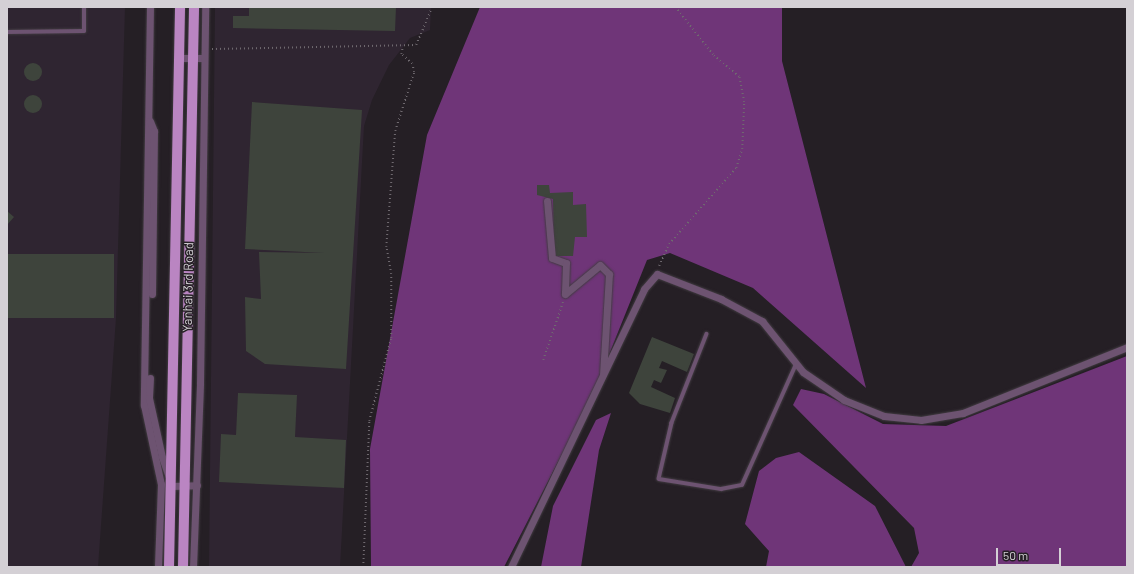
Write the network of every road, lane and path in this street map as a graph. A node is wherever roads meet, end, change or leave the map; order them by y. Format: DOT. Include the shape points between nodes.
graph roads {
  1 [pos="84,7"];
  2 [pos="150,7"];
  3 [pos="180,7"];
  4 [pos="194,7"];
  5 [pos="205,7"];
  6 [pos="432,7"];
  7 [pos="675,7"];
  8 [pos="7,32"];
  9 [pos="403,46"];
  10 [pos="179,58"];
  11 [pos="193,58"];
  12 [pos="204,58"];
  13 [pos="149,119"];
  14 [pos="547,201"];
  15 [pos="657,274"];
  16 [pos="565,294"];
  17 [pos="707,334"];
  18 [pos="1127,347"];
  19 [pos="543,360"];
  20 [pos="797,363"];
  21 [pos="602,382"];
  22 [pos="185,485"];
  23 [pos="197,485"];
  24 [pos="172,486"];
  25 [pos="158,567"];
  26 [pos="169,567"];
  27 [pos="183,567"];
  28 [pos="193,567"];
  29 [pos="363,567"];
  30 [pos="511,567"];
  1 -- 8 [label="lane" via="84,31"];
  2 -- 13 [label="street, Yanhai 3rd Road"];
  3 -- 10 [label="main road, Yanhai 3rd Road"];
  4 -- 11 [label="main road, Yanhai 3rd Road"];
  5 -- 12 [label="street, Yanhai 3rd Road"];
  6 -- 9 [label="path" via="416,45"];
  7 -- 15 [label="path" via="713,55 739,77 744,102 742,150 729,177 669,244"];
  9 -- 12 [label="path" via="213,47"];
  9 -- 29 [label="path" via="401,54 412,64 414,72 395,131 386,247 391,274 391,338 369,421"];
  10 -- 11 [label="street"];
  10 -- 24 [label="main road, Yanhai 3rd Road"];
  11 -- 12 [label="street"];
  11 -- 22 [label="main road, Yanhai 3rd Road"];
  12 -- 23 [label="street, Yanhai 3rd Road"];
  13 -- 24 [label="street, Yanhai 3rd Road" via="154,131 149,398 162,457"];
  13 -- 25 [label="street, Yanhai 3rd Road" via="144,405 161,484"];
  14 -- 16 [label="street" via="552,258 566,263"];
  15 -- 20 [label="street" via="721,299 762,321"];
  15 -- 21 [label="street" via="644,289"];
  16 -- 19 [label="path"];
  16 -- 21 [label="street" via="600,265 609,274"];
  17 -- 20 [label="lane" via="672,423 659,479 721,489 742,485"];
  18 -- 20 [label="street" via="963,413 921,420 884,416 844,400 803,372"];
  21 -- 30 [label="street"];
  22 -- 23 [label="street"];
  22 -- 24 [label="street"];
  22 -- 27 [label="main road, Yanhai 3rd Road"];
  23 -- 28 [label="street, Yanhai 3rd Road"];
  24 -- 26 [label="main road, Yanhai 3rd Road"];
}
